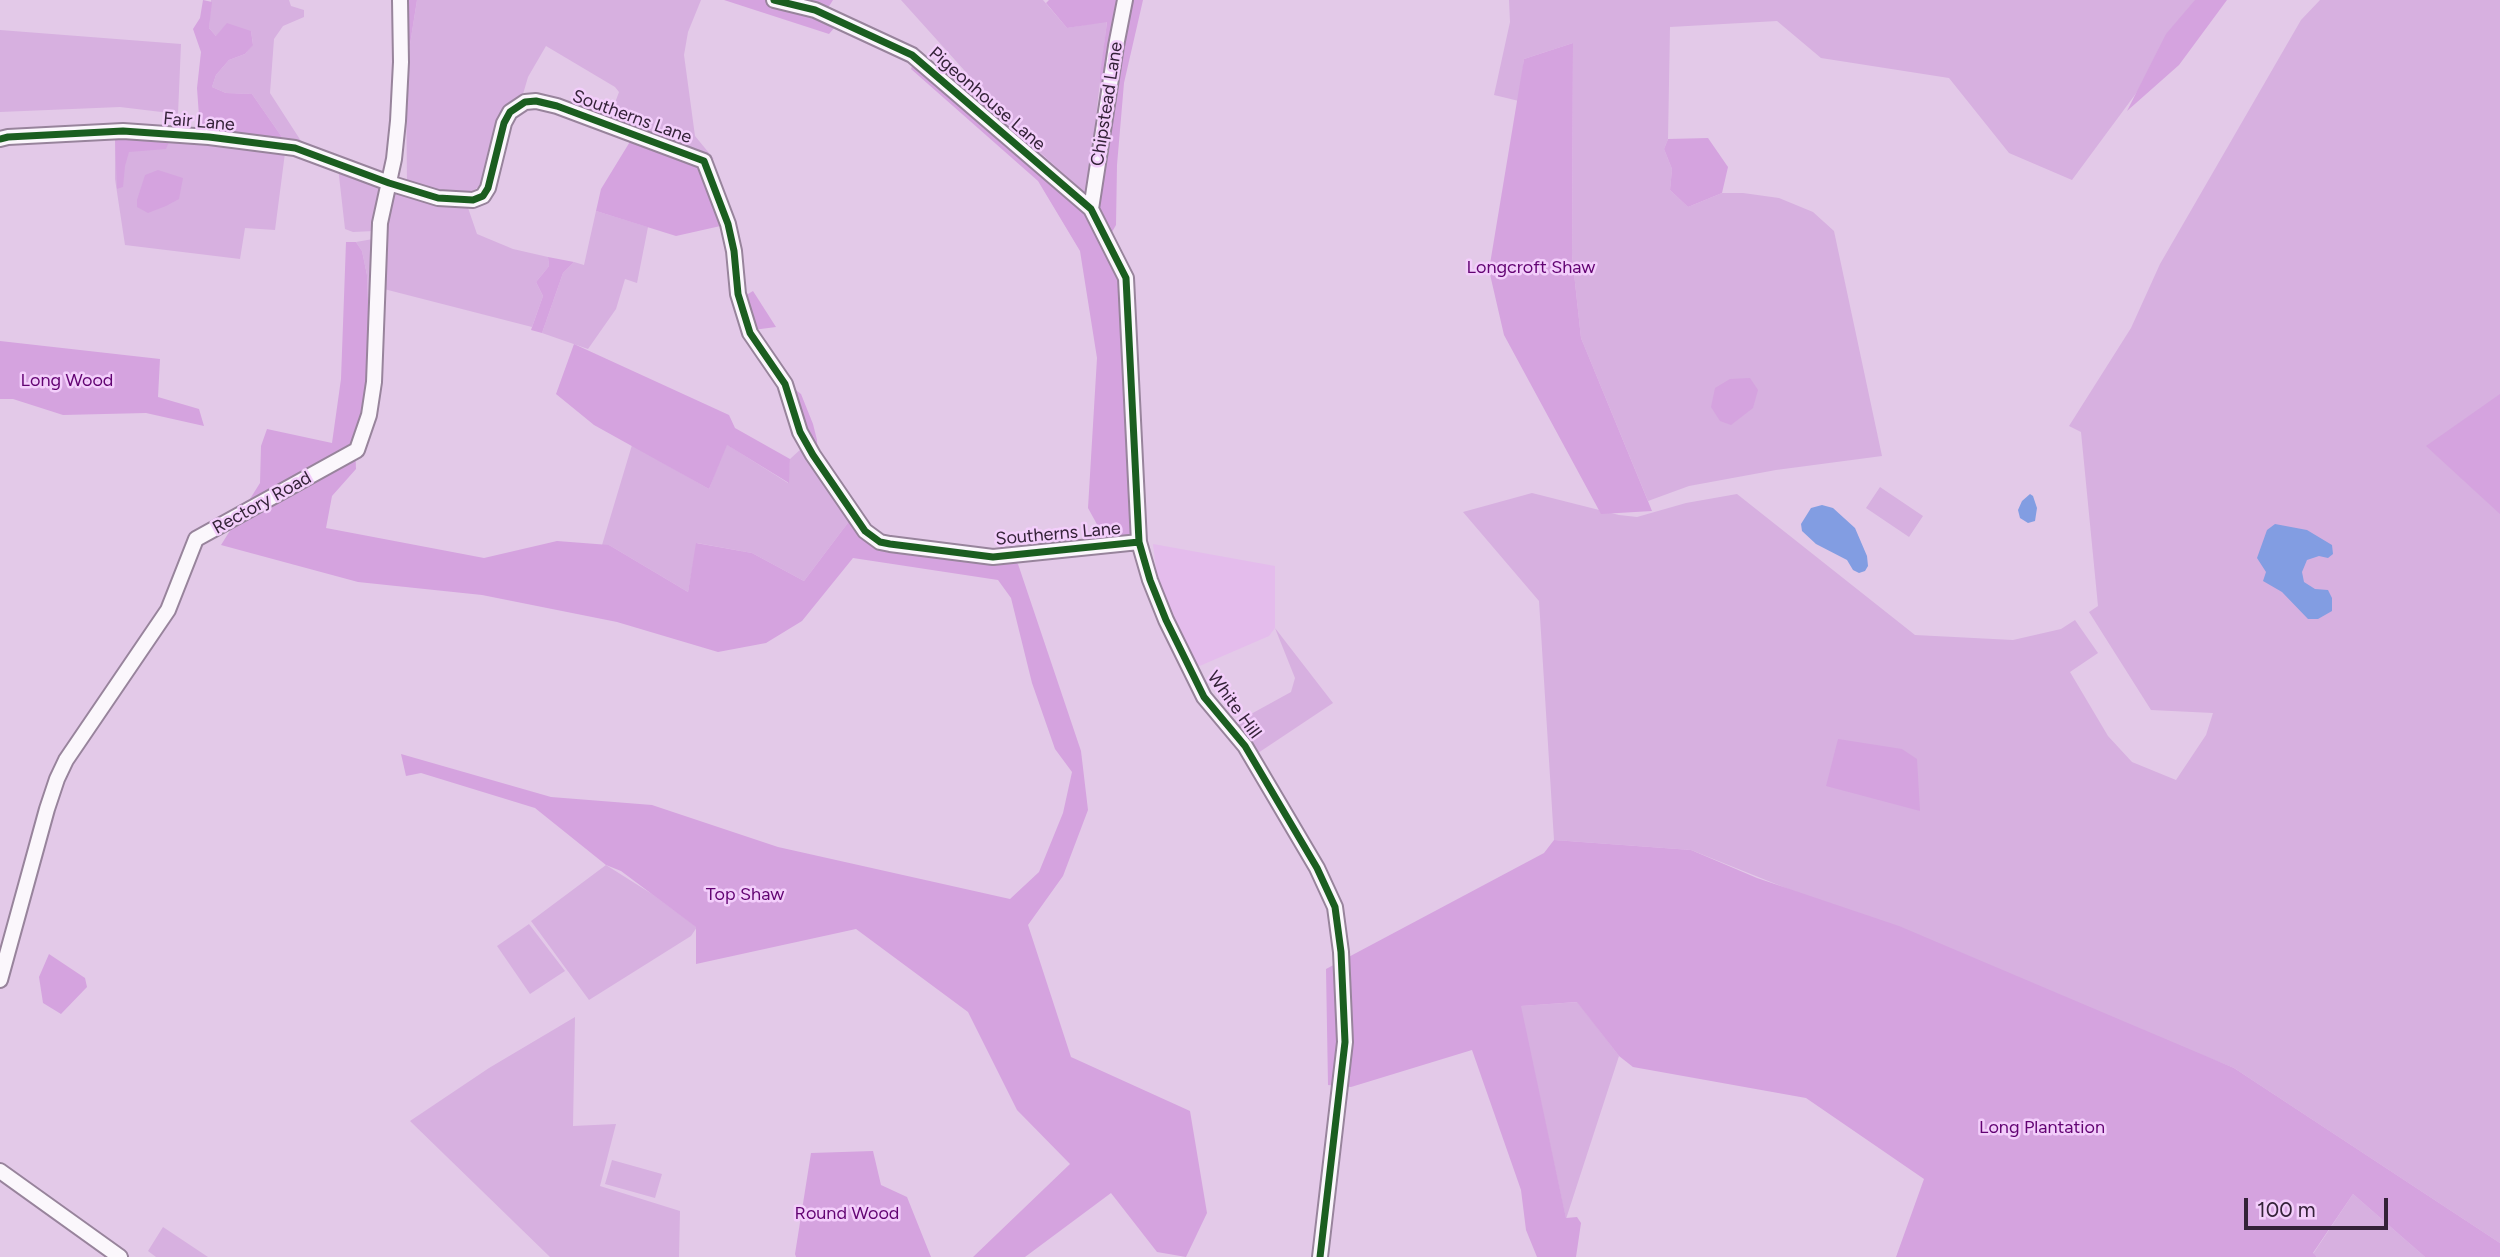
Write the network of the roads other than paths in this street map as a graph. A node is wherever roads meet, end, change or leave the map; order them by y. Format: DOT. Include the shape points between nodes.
graph roads {
  1 [pos="400,0"];
  2 [pos="774,0"];
  3 [pos="1125,0"];
  4 [pos="0,139"];
  5 [pos="389,183"];
  6 [pos="1091,209"];
  7 [pos="1139,542"];
  8 [pos="0,980"];
  9 [pos="0,1171"];
  10 [pos="120,1257"];
  11 [pos="1320,1257"];
  1 -- 5 [label="street, Rectory Road" via="398,121"];
  2 -- 6 [label="street, Pigeonhouse Lane" via="815,10 912,55"];
  3 -- 6 [label="street, Chipstead Lane"];
  4 -- 5 [label="street, Fair Lane" via="123,131 221,139 295,148"];
  5 -- 7 [label="street, Southerns Lane" via="438,198 472,200 483,196 510,112 536,101 704,161 728,224 738,294 750,333 785,384 800,432 813,455 865,531 880,542 993,557"];
  5 -- 8 [label="street, Rectory Road" via="380,223 374,382 358,450 197,539 168,610 57,779"];
  6 -- 7 [label="street, White Hill" via="1126,278"];
  7 -- 11 [label="street, White Hill" via="1166,621 1204,697 1245,746 1335,907 1345,1042"];
  9 -- 10 [label="street"];
}
